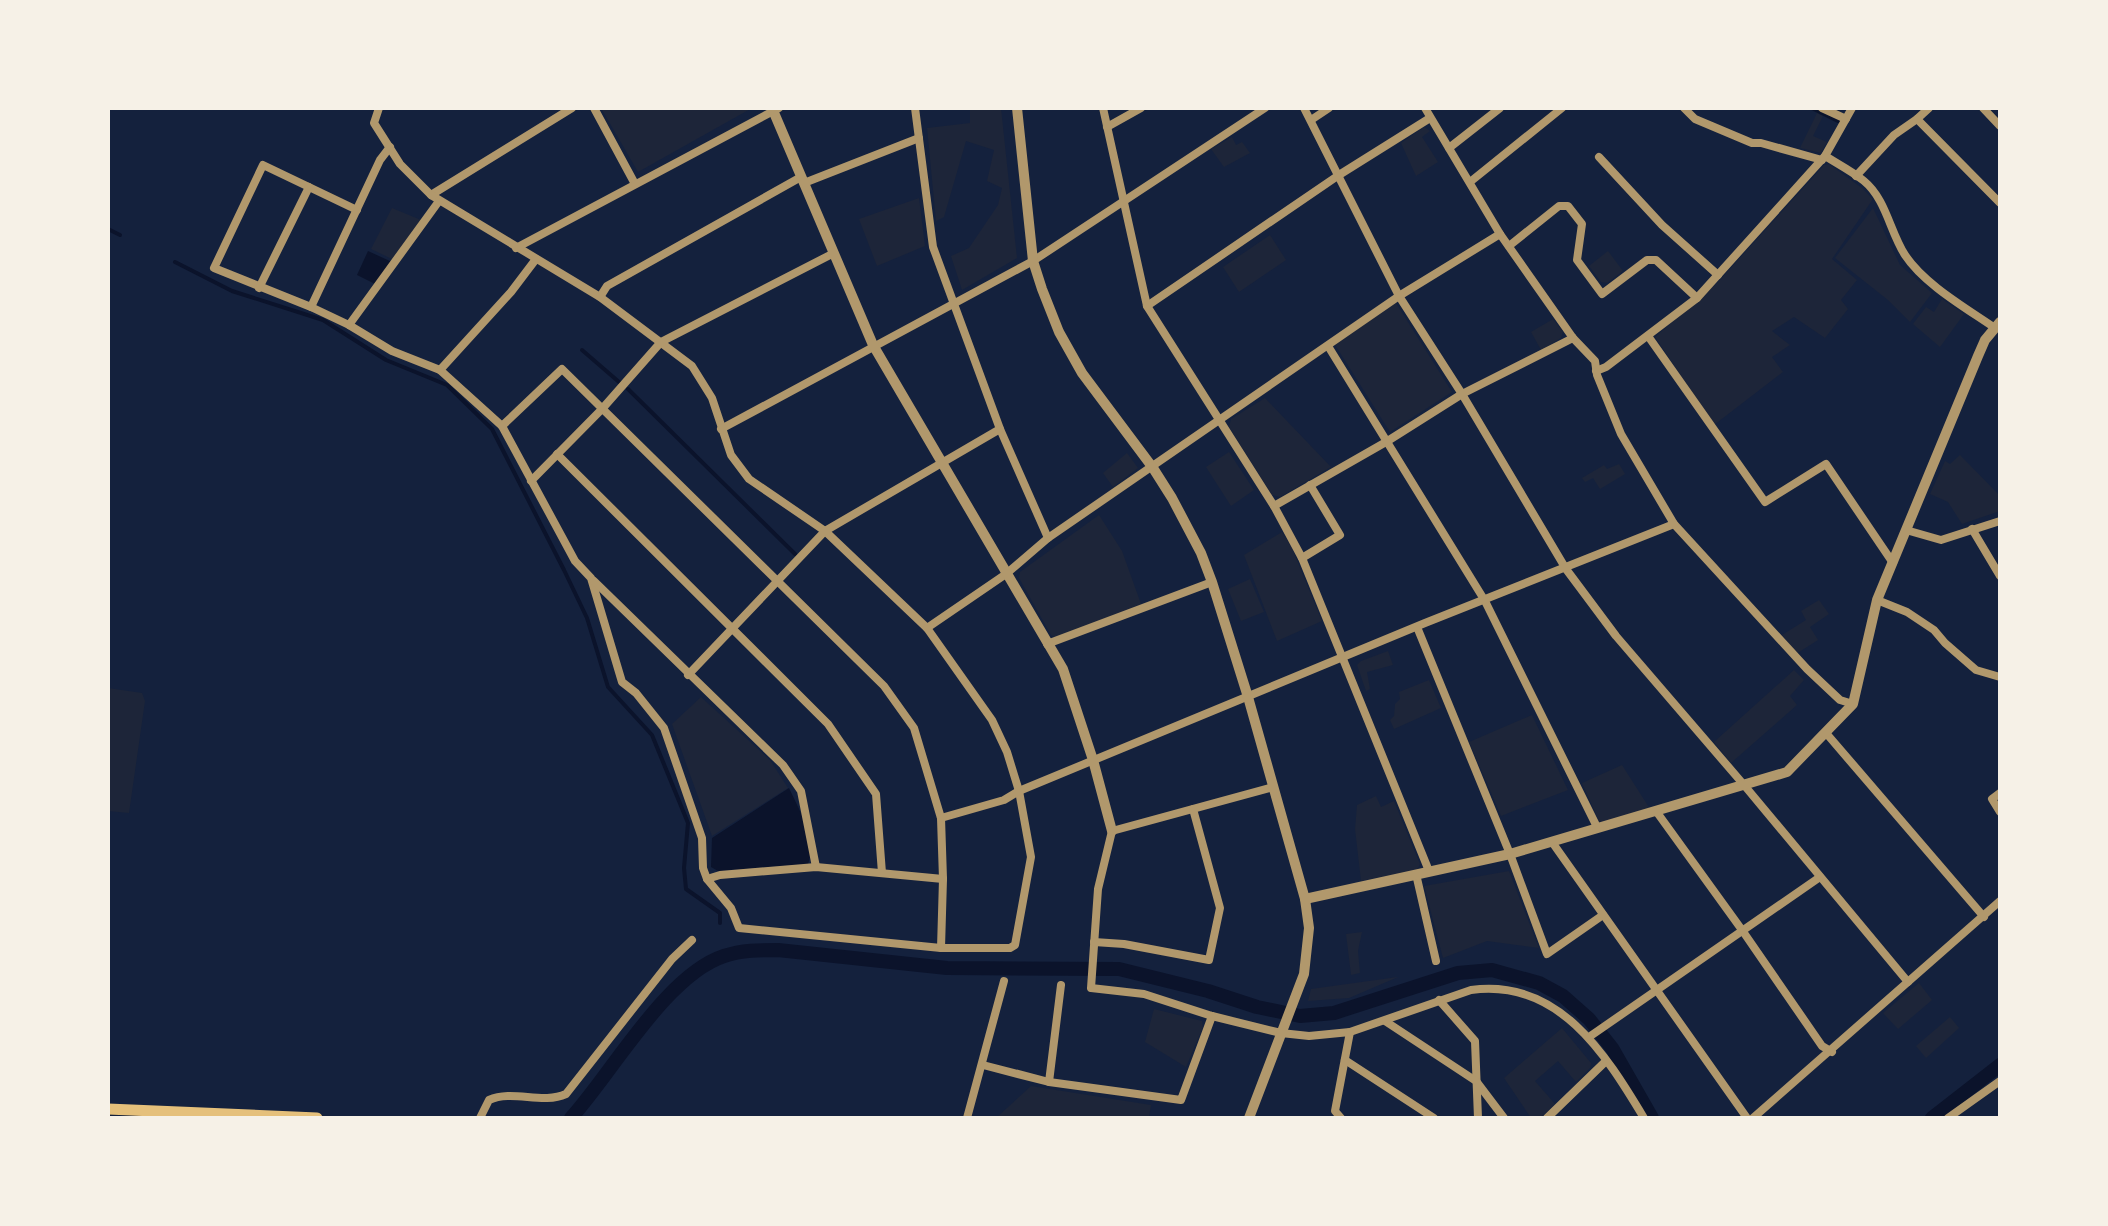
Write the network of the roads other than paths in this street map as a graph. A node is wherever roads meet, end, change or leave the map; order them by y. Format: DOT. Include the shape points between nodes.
graph roads {
  1 [pos="378,108"];
  2 [pos="572,108"];
  3 [pos="594,108"];
  4 [pos="775,108"];
  5 [pos="915,108"];
  6 [pos="1016,108"];
  7 [pos="1102,108"];
  8 [pos="1141,108"];
  9 [pos="1265,108"];
  10 [pos="1304,108"];
  11 [pos="1330,108"];
  12 [pos="1425,108"];
  13 [pos="1500,108"];
  14 [pos="1562,108"];
  15 [pos="1684,108"];
  16 [pos="1822,108"];
  17 [pos="1852,108"];
  18 [pos="1929,108"];
  19 [pos="1982,108"];
  20 [pos="1430,118"];
  21 [pos="1846,119"];
  22 [pos="1310,120"];
  23 [pos="1917,120"];
  24 [pos="2000,126"];
  25 [pos="1107,127"];
  26 [pos="919,138"];
  27 [pos="390,148"];
  28 [pos="1449,148"];
  29 [pos="1599,157"];
  30 [pos="1824,158"];
  31 [pos="1609,168"];
  32 [pos="1338,176"];
  33 [pos="1856,176"];
  34 [pos="1598,177"];
  35 [pos="803,180"];
  36 [pos="1470,182"];
  37 [pos="636,184"];
  38 [pos="310,187"];
  39 [pos="435,198"];
  40 [pos="1123,200"];
  41 [pos="2000,203"];
  42 [pos="357,210"];
  43 [pos="1500,234"];
  44 [pos="1509,246"];
  45 [pos="516,248"];
  46 [pos="834,253"];
  47 [pos="536,259"];
  48 [pos="1034,261"];
  49 [pos="1718,276"];
  50 [pos="260,288"];
  51 [pos="1398,296"];
  52 [pos="600,297"];
  53 [pos="1697,298"];
  54 [pos="954,302"];
  55 [pos="1147,306"];
  56 [pos="311,307"];
  57 [pos="349,324"];
  58 [pos="1998,325"];
  59 [pos="1648,336"];
  60 [pos="1573,338"];
  61 [pos="661,342"];
  62 [pos="873,346"];
  63 [pos="1328,346"];
  64 [pos="440,370"];
  65 [pos="1596,371"];
  66 [pos="1462,394"];
  67 [pos="602,409"];
  68 [pos="1220,420"];
  69 [pos="502,426"];
  70 [pos="720,428"];
  71 [pos="1000,429"];
  72 [pos="1386,442"];
  73 [pos="557,454"];
  74 [pos="942,462"];
  75 [pos="1153,468"];
  76 [pos="531,482"];
  77 [pos="1310,485"];
  78 [pos="1274,506"];
  79 [pos="2000,521"];
  80 [pos="1674,524"];
  81 [pos="1972,529"];
  82 [pos="1906,530"];
  83 [pos="825,531"];
  84 [pos="1048,538"];
  85 [pos="1302,558"];
  86 [pos="1893,563"];
  87 [pos="1566,569"];
  88 [pos="1006,574"];
  89 [pos="2000,576"];
  90 [pos="591,578"];
  91 [pos="778,580"];
  92 [pos="1212,582"];
  93 [pos="1877,600"];
  94 [pos="1485,601"];
  95 [pos="732,627"];
  96 [pos="1417,627"];
  97 [pos="927,628"];
  98 [pos="1046,644"];
  99 [pos="1344,658"];
  100 [pos="688,675"];
  101 [pos="2000,678"];
  102 [pos="1248,697"];
  103 [pos="1853,704"];
  104 [pos="1826,734"];
  105 [pos="1094,760"];
  106 [pos="1744,785"];
  107 [pos="1273,787"];
  108 [pos="1019,791"];
  109 [pos="2000,794"];
  110 [pos="1193,809"];
  111 [pos="1656,811"];
  112 [pos="2000,812"];
  113 [pos="941,818"];
  114 [pos="1598,827"];
  115 [pos="1112,831"];
  116 [pos="1552,842"];
  117 [pos="1510,854"];
  118 [pos="816,867"];
  119 [pos="1429,871"];
  120 [pos="882,873"];
  121 [pos="1416,874"];
  122 [pos="1820,878"];
  123 [pos="707,879"];
  124 [pos="943,879"];
  125 [pos="1305,898"];
  126 [pos="2000,901"];
  127 [pos="1603,916"];
  128 [pos="1984,916"];
  129 [pos="1742,930"];
  130 [pos="692,940"];
  131 [pos="1094,942"];
  132 [pos="941,948"];
  133 [pos="1436,962"];
  134 [pos="1004,981"];
  135 [pos="1908,982"];
  136 [pos="1061,985"];
  137 [pos="1657,992"];
  138 [pos="1439,1000"];
  139 [pos="1212,1016"];
  140 [pos="1385,1021"];
  141 [pos="1283,1030"];
  142 [pos="1350,1032"];
  143 [pos="1589,1037"];
  144 [pos="1832,1052"];
  145 [pos="1346,1060"];
  146 [pos="1606,1062"];
  147 [pos="983,1064"];
  148 [pos="1476,1081"];
  149 [pos="2000,1081"];
  150 [pos="1049,1082"];
  151 [pos="111,1112"];
  152 [pos="236,1117"];
  153 [pos="317,1118"];
  154 [pos="480,1118"];
  155 [pos="967,1118"];
  156 [pos="1248,1118"];
  157 [pos="1342,1118"];
  158 [pos="1434,1118"];
  159 [pos="1478,1118"];
  160 [pos="1504,1118"];
  161 [pos="1547,1118"];
  162 [pos="1644,1118"];
  163 [pos="1750,1118"];
  164 [pos="1948,1118"];
  1 -- 27 [label="street" via="374,123"];
  2 -- 39 [label="street"];
  3 -- 37 [label="street"];
  4 -- 35 [label="street"];
  4 -- 37 [label="street"];
  5 -- 26 [label="street"];
  6 -- 48 [label="street"];
  7 -- 25 [label="street"];
  8 -- 25 [label="street"];
  9 -- 40 [label="street"];
  10 -- 22 [label="street"];
  11 -- 22 [label="street"];
  12 -- 20 [label="street"];
  13 -- 28 [label="street"];
  14 -- 36 [label="street"];
  15 -- 30 [label="street" via="1752,143"];
  16 -- 21 [label="street"];
  17 -- 21 [label="street"];
  18 -- 23 [label="street"];
  19 -- 24 [label="street"];
  20 -- 28 [label="street"];
  20 -- 32 [label="street"];
  21 -- 30 [label="street"];
  22 -- 32 [label="street"];
  23 -- 33 [label="street"];
  23 -- 41 [label="street"];
  25 -- 40 [label="street"];
  26 -- 35 [label="street"];
  26 -- 54 [label="street" via="933,247"];
  27 -- 39 [label="street"];
  27 -- 42 [label="street"];
  28 -- 36 [label="street"];
  29 -- 31 [label="street"];
  30 -- 33 [label="street"];
  30 -- 49 [label="street"];
  31 -- 34 [label="street"];
  31 -- 49 [label="street"];
  32 -- 51 [label="street"];
  32 -- 55 [label="street"];
  33 -- 58 [label="street" via="1877,195 1906,257 1944,292"];
  35 -- 46 [label="street"];
  35 -- 52 [label="street" via="608,286"];
  36 -- 43 [label="street"];
  37 -- 45 [label="street"];
  38 -- 42 [label="street"];
  38 -- 50 [label="street"];
  38 -- 50 [label="street" via="263,166 214,268"];
  39 -- 45 [label="street"];
  39 -- 57 [label="street"];
  40 -- 48 [label="street"];
  40 -- 55 [label="street"];
  42 -- 56 [label="street"];
  43 -- 44 [label="street"];
  43 -- 51 [label="street"];
  44 -- 53 [label="street" via="1559,206 1568,206 1582,224 1577,260 1602,294 1656,260"];
  44 -- 60 [label="street"];
  45 -- 47 [label="street"];
  46 -- 61 [label="street"];
  46 -- 62 [label="street"];
  47 -- 52 [label="street"];
  47 -- 64 [label="street"];
  48 -- 54 [label="street"];
  48 -- 75 [label="street" via="1050,312 1082,373"];
  49 -- 53 [label="street"];
  50 -- 56 [label="street"];
  51 -- 63 [label="street"];
  51 -- 66 [label="street"];
  52 -- 61 [label="street"];
  53 -- 59 [label="street"];
  54 -- 62 [label="street"];
  54 -- 71 [label="street"];
  55 -- 68 [label="street"];
  56 -- 57 [label="street"];
  57 -- 64 [label="street" via="392,352"];
  58 -- 82 [label="street" via="1985,340"];
  59 -- 65 [label="street"];
  59 -- 86 [label="street" via="1765,502 1826,464"];
  60 -- 65 [label="street"];
  60 -- 66 [label="street"];
  61 -- 67 [label="street"];
  61 -- 70 [label="street" via="692,366 712,398"];
  62 -- 70 [label="street"];
  62 -- 74 [label="street"];
  63 -- 68 [label="street"];
  63 -- 72 [label="street"];
  64 -- 69 [label="street"];
  65 -- 80 [label="street" via="1620,434"];
  66 -- 72 [label="street"];
  66 -- 87 [label="street"];
  67 -- 69 [label="street" via="562,369"];
  67 -- 73 [label="street"];
  67 -- 91 [label="street"];
  68 -- 75 [label="street"];
  68 -- 78 [label="street"];
  69 -- 76 [label="street"];
  70 -- 83 [label="street" via="750,480"];
  71 -- 74 [label="street"];
  71 -- 84 [label="street"];
  72 -- 77 [label="street"];
  72 -- 94 [label="street"];
  73 -- 76 [label="street"];
  73 -- 95 [label="street"];
  74 -- 83 [label="street"];
  74 -- 88 [label="street"];
  75 -- 84 [label="street"];
  75 -- 92 [label="street"];
  76 -- 90 [label="street"];
  77 -- 78 [label="street"];
  77 -- 85 [label="street" via="1340,534"];
  78 -- 85 [label="street"];
  79 -- 81 [label="street"];
  80 -- 87 [label="street"];
  80 -- 103 [label="street" via="1807,669"];
  81 -- 82 [label="street" via="1941,540"];
  81 -- 89 [label="street"];
  82 -- 86 [label="street"];
  83 -- 91 [label="street"];
  83 -- 97 [label="street"];
  84 -- 88 [label="street"];
  85 -- 99 [label="street"];
  86 -- 93 [label="street"];
  87 -- 94 [label="street"];
  87 -- 106 [label="street"];
  88 -- 97 [label="street"];
  88 -- 98 [label="street"];
  90 -- 100 [label="street"];
  90 -- 123 [label="street" via="622,682 664,728 702,838"];
  91 -- 95 [label="street"];
  91 -- 113 [label="street" via="884,686 914,728"];
  92 -- 98 [label="street"];
  92 -- 102 [label="street"];
  93 -- 101 [label="street" via="1934,630 1976,670"];
  93 -- 103 [label="street"];
  94 -- 96 [label="street"];
  94 -- 114 [label="street"];
  95 -- 100 [label="street"];
  95 -- 120 [label="street" via="828,724 876,794"];
  96 -- 99 [label="street"];
  96 -- 117 [label="street"];
  97 -- 108 [label="street" via="992,720"];
  98 -- 105 [label="street" via="1063,669"];
  99 -- 102 [label="street"];
  99 -- 119 [label="street"];
  100 -- 118 [label="street" via="784,765 800,792"];
  102 -- 105 [label="street"];
  102 -- 107 [label="street"];
  103 -- 104 [label="street"];
  104 -- 106 [label="street" via="1787,772"];
  104 -- 128 [label="street"];
  105 -- 108 [label="street"];
  105 -- 115 [label="street"];
  106 -- 111 [label="street"];
  106 -- 122 [label="street"];
  107 -- 110 [label="street"];
  107 -- 125 [label="street"];
  108 -- 113 [label="street"];
  108 -- 132 [label="street" via="1031,857 1015,945"];
  109 -- 112 [label="street" via="1992,798"];
  110 -- 115 [label="street"];
  110 -- 131 [label="street" via="1220,908 1210,960"];
  111 -- 114 [label="street"];
  111 -- 129 [label="street"];
  113 -- 124 [label="street"];
  114 -- 116 [label="street"];
  115 -- 131 [label="street"];
  116 -- 117 [label="street"];
  116 -- 127 [label="street"];
  117 -- 119 [label="street"];
  117 -- 127 [label="street" via="1547,954"];
  118 -- 120 [label="street"];
  118 -- 123 [label="street"];
  119 -- 121 [label="street"];
  120 -- 124 [label="street"];
  121 -- 125 [label="street"];
  121 -- 133 [label="street"];
  122 -- 129 [label="street"];
  122 -- 135 [label="street"];
  123 -- 132 [label="street" via="738,928"];
  124 -- 132 [label="street"];
  125 -- 141 [label="street" via="1309,944"];
  126 -- 128 [label="street"];
  127 -- 137 [label="street"];
  128 -- 135 [label="street"];
  129 -- 137 [label="street"];
  129 -- 144 [label="street"];
  130 -- 154 [label="street" via="562,1098 498,1096 488,1100"];
  131 -- 139 [label="street" via="1091,988 1144,994"];
  134 -- 147 [label="street"];
  135 -- 144 [label="street"];
  136 -- 150 [label="street"];
  137 -- 143 [label="street"];
  137 -- 163 [label="street"];
  138 -- 140 [label="street"];
  138 -- 143 [label="street" via="1489,988 1516,992 1544,1000"];
  138 -- 148 [label="street" via="1474,1041"];
  139 -- 141 [label="street"];
  139 -- 150 [label="street" via="1181,1100"];
  140 -- 142 [label="street"];
  140 -- 148 [label="street"];
  141 -- 142 [label="street" via="1309,1036"];
  141 -- 156 [label="street"];
  142 -- 145 [label="street"];
  143 -- 146 [label="street"];
  144 -- 163 [label="street"];
  145 -- 157 [label="street" via="1334,1111"];
  145 -- 158 [label="street"];
  146 -- 161 [label="street"];
  146 -- 162 [label="street"];
  147 -- 150 [label="street"];
  147 -- 155 [label="street"];
  148 -- 159 [label="street"];
  148 -- 160 [label="street"];
  149 -- 164 [label="street"];
  151 -- 152 [label="main road"];
  152 -- 153 [label="main road"];
}
